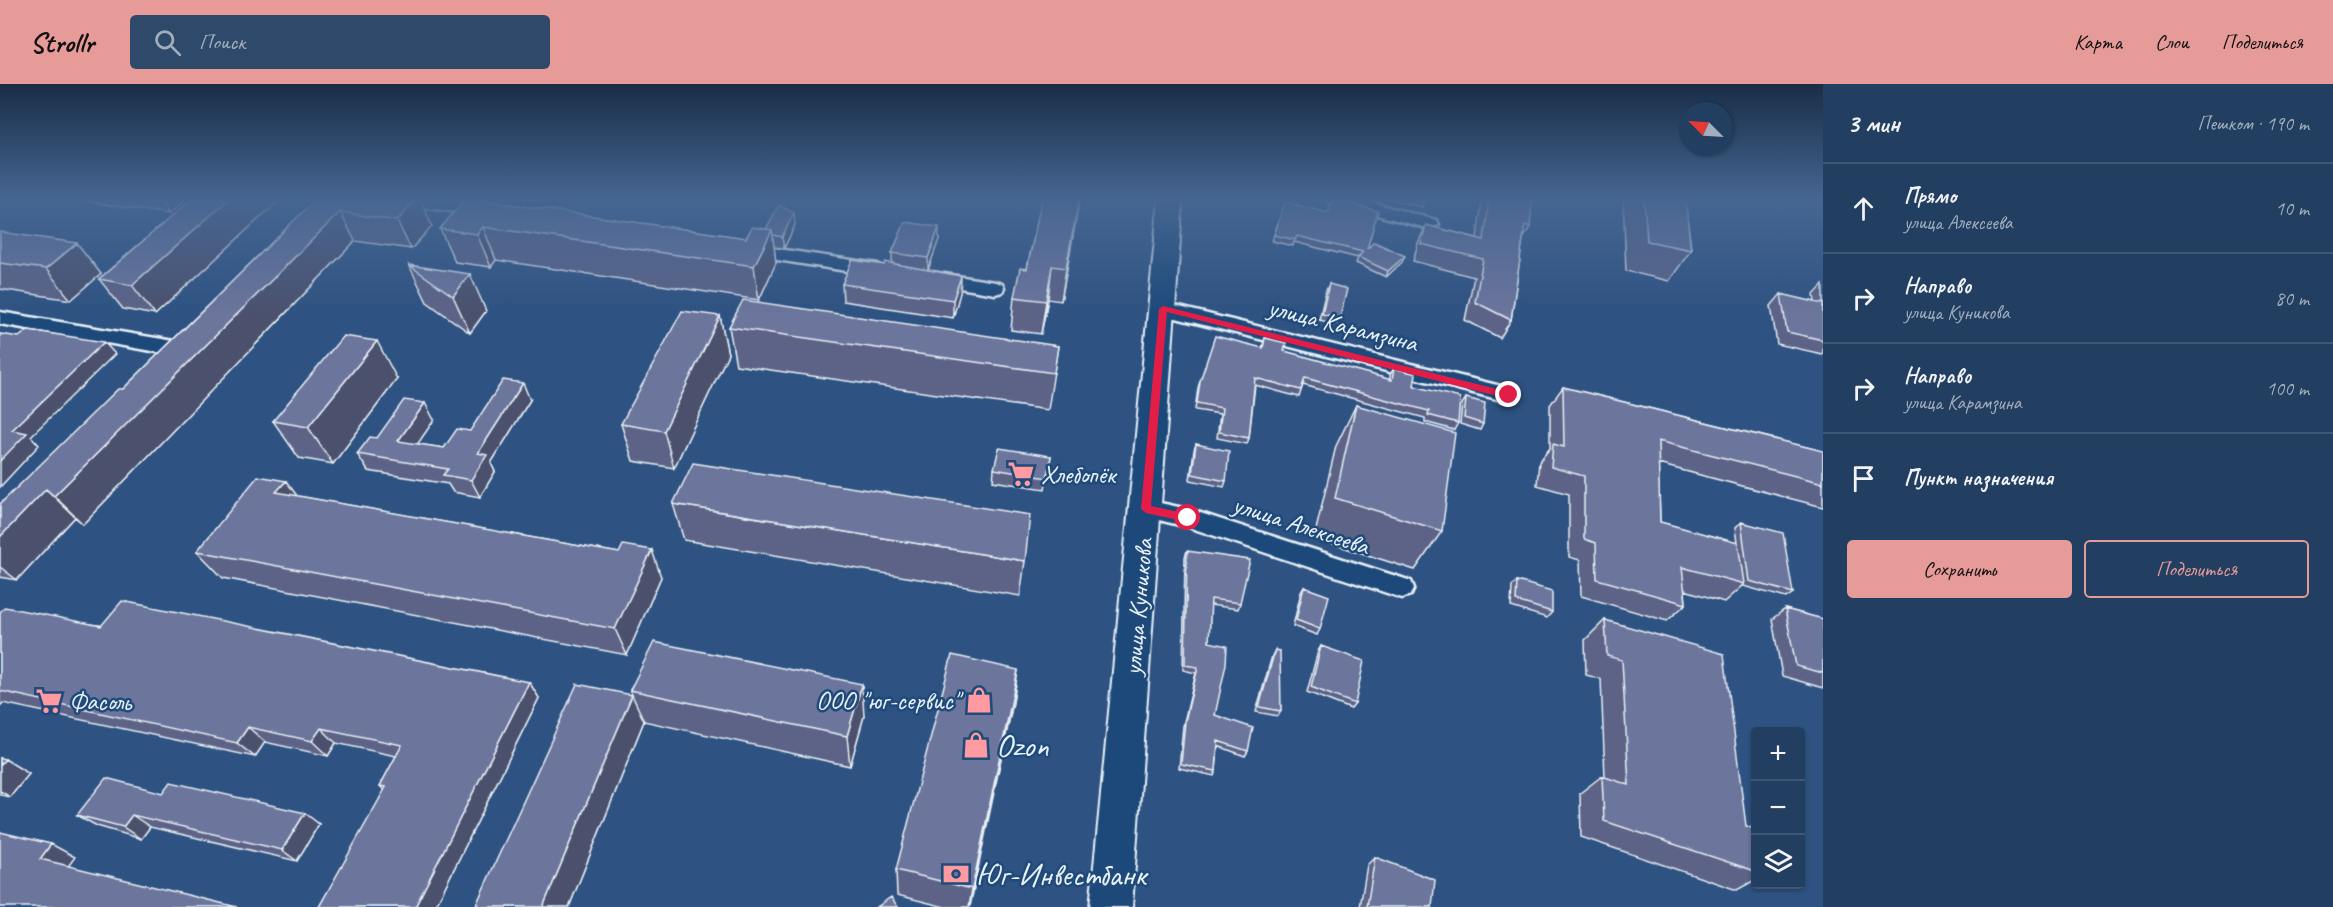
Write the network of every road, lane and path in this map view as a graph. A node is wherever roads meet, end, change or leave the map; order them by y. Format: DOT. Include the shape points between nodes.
graph roads {
  1 [pos="1168,236"];
  2 [pos="731,248"];
  3 [pos="892,272"];
  4 [pos="915,276"];
  5 [pos="995,288"];
  6 [pos="1163,309"];
  7 [pos="0,318"];
  8 [pos="191,331"];
  9 [pos="174,348"];
  10 [pos="159,363"];
  11 [pos="1509,395"];
  12 [pos="1146,509"];
  13 [pos="1402,588"];
  14 [pos="1111,907"];
  1 -- 6 [label="street, улица Куникова"];
  2 -- 3 [label="street"];
  4 -- 5 [label="street"];
  6 -- 11 [label="street, улица Карамзина"];
  6 -- 12 [label="street, улица Куникова"];
  7 -- 9 [label="street"];
  8 -- 9 [label="street"];
  9 -- 10 [label="street"];
  12 -- 13 [label="street, улица Алексеева" via="1188,518"];
  12 -- 14 [label="street, улица Куникова"];
}
